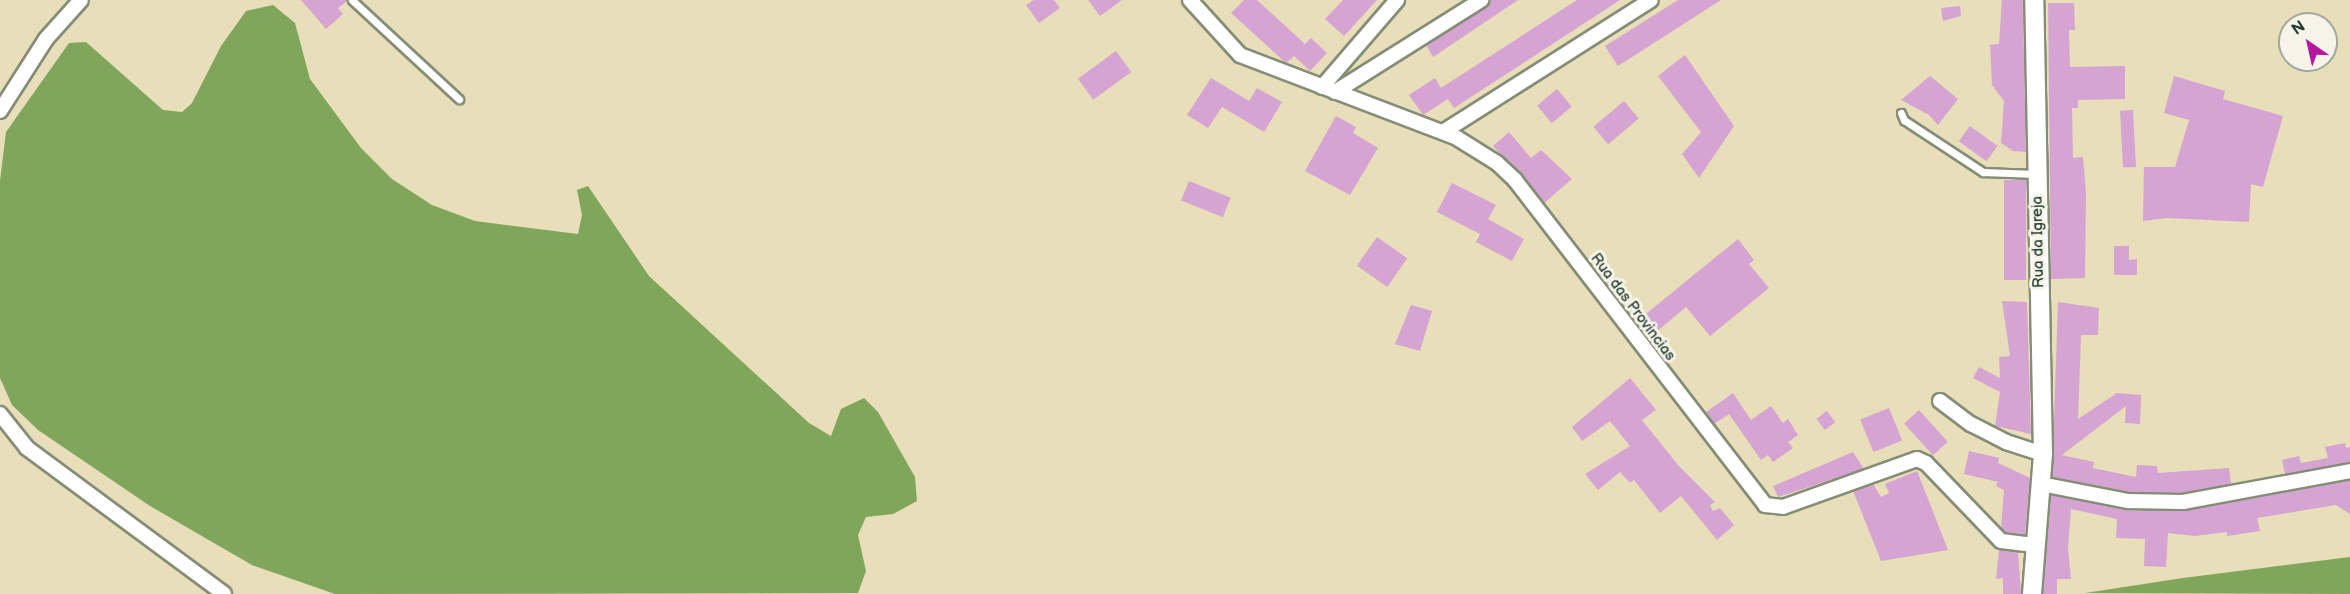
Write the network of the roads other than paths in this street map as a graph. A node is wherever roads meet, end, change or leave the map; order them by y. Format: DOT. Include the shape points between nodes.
graph roads {
  1 [pos="81,0"];
  2 [pos="352,0"];
  3 [pos="1190,0"];
  4 [pos="1396,0"];
  5 [pos="1482,0"];
  6 [pos="1651,0"];
  7 [pos="2034,0"];
  8 [pos="1329,90"];
  9 [pos="459,99"];
  10 [pos="0,111"];
  11 [pos="1901,112"];
  12 [pos="1443,132"];
  13 [pos="2037,174"];
  14 [pos="1940,401"];
  15 [pos="0,414"];
  16 [pos="2043,454"];
  17 [pos="2350,471"];
  18 [pos="2041,484"];
  19 [pos="2036,545"];
  20 [pos="224,594"];
  21 [pos="2032,594"];
  1 -- 10 [label="street" via="46,39"];
  2 -- 9 [label="lane"];
  3 -- 8 [label="street, Rua das Provincias" via="1240,55"];
  4 -- 8 [label="street"];
  5 -- 8 [label="street"];
  6 -- 12 [label="street"];
  7 -- 13 [label="street, Rua da Igreja"];
  8 -- 12 [label="street, Rua das Provincias"];
  11 -- 13 [label="lane" via="1904,120 1983,172"];
  12 -- 19 [label="street, Rua das Provincias" via="1468,144 1515,180 1765,505 1783,507 1917,459 1926,463 2001,541"];
  13 -- 16 [label="street, Rua da Igreja"];
  14 -- 16 [label="street" via="1988,433"];
  15 -- 20 [label="street" via="27,448"];
  16 -- 18 [label="street, Rua da Igreja"];
  17 -- 18 [label="street" via="2183,502 2128,501"];
  18 -- 19 [label="street, Rua da Igreja"];
  19 -- 21 [label="street, Rua da Igreja"];
}
